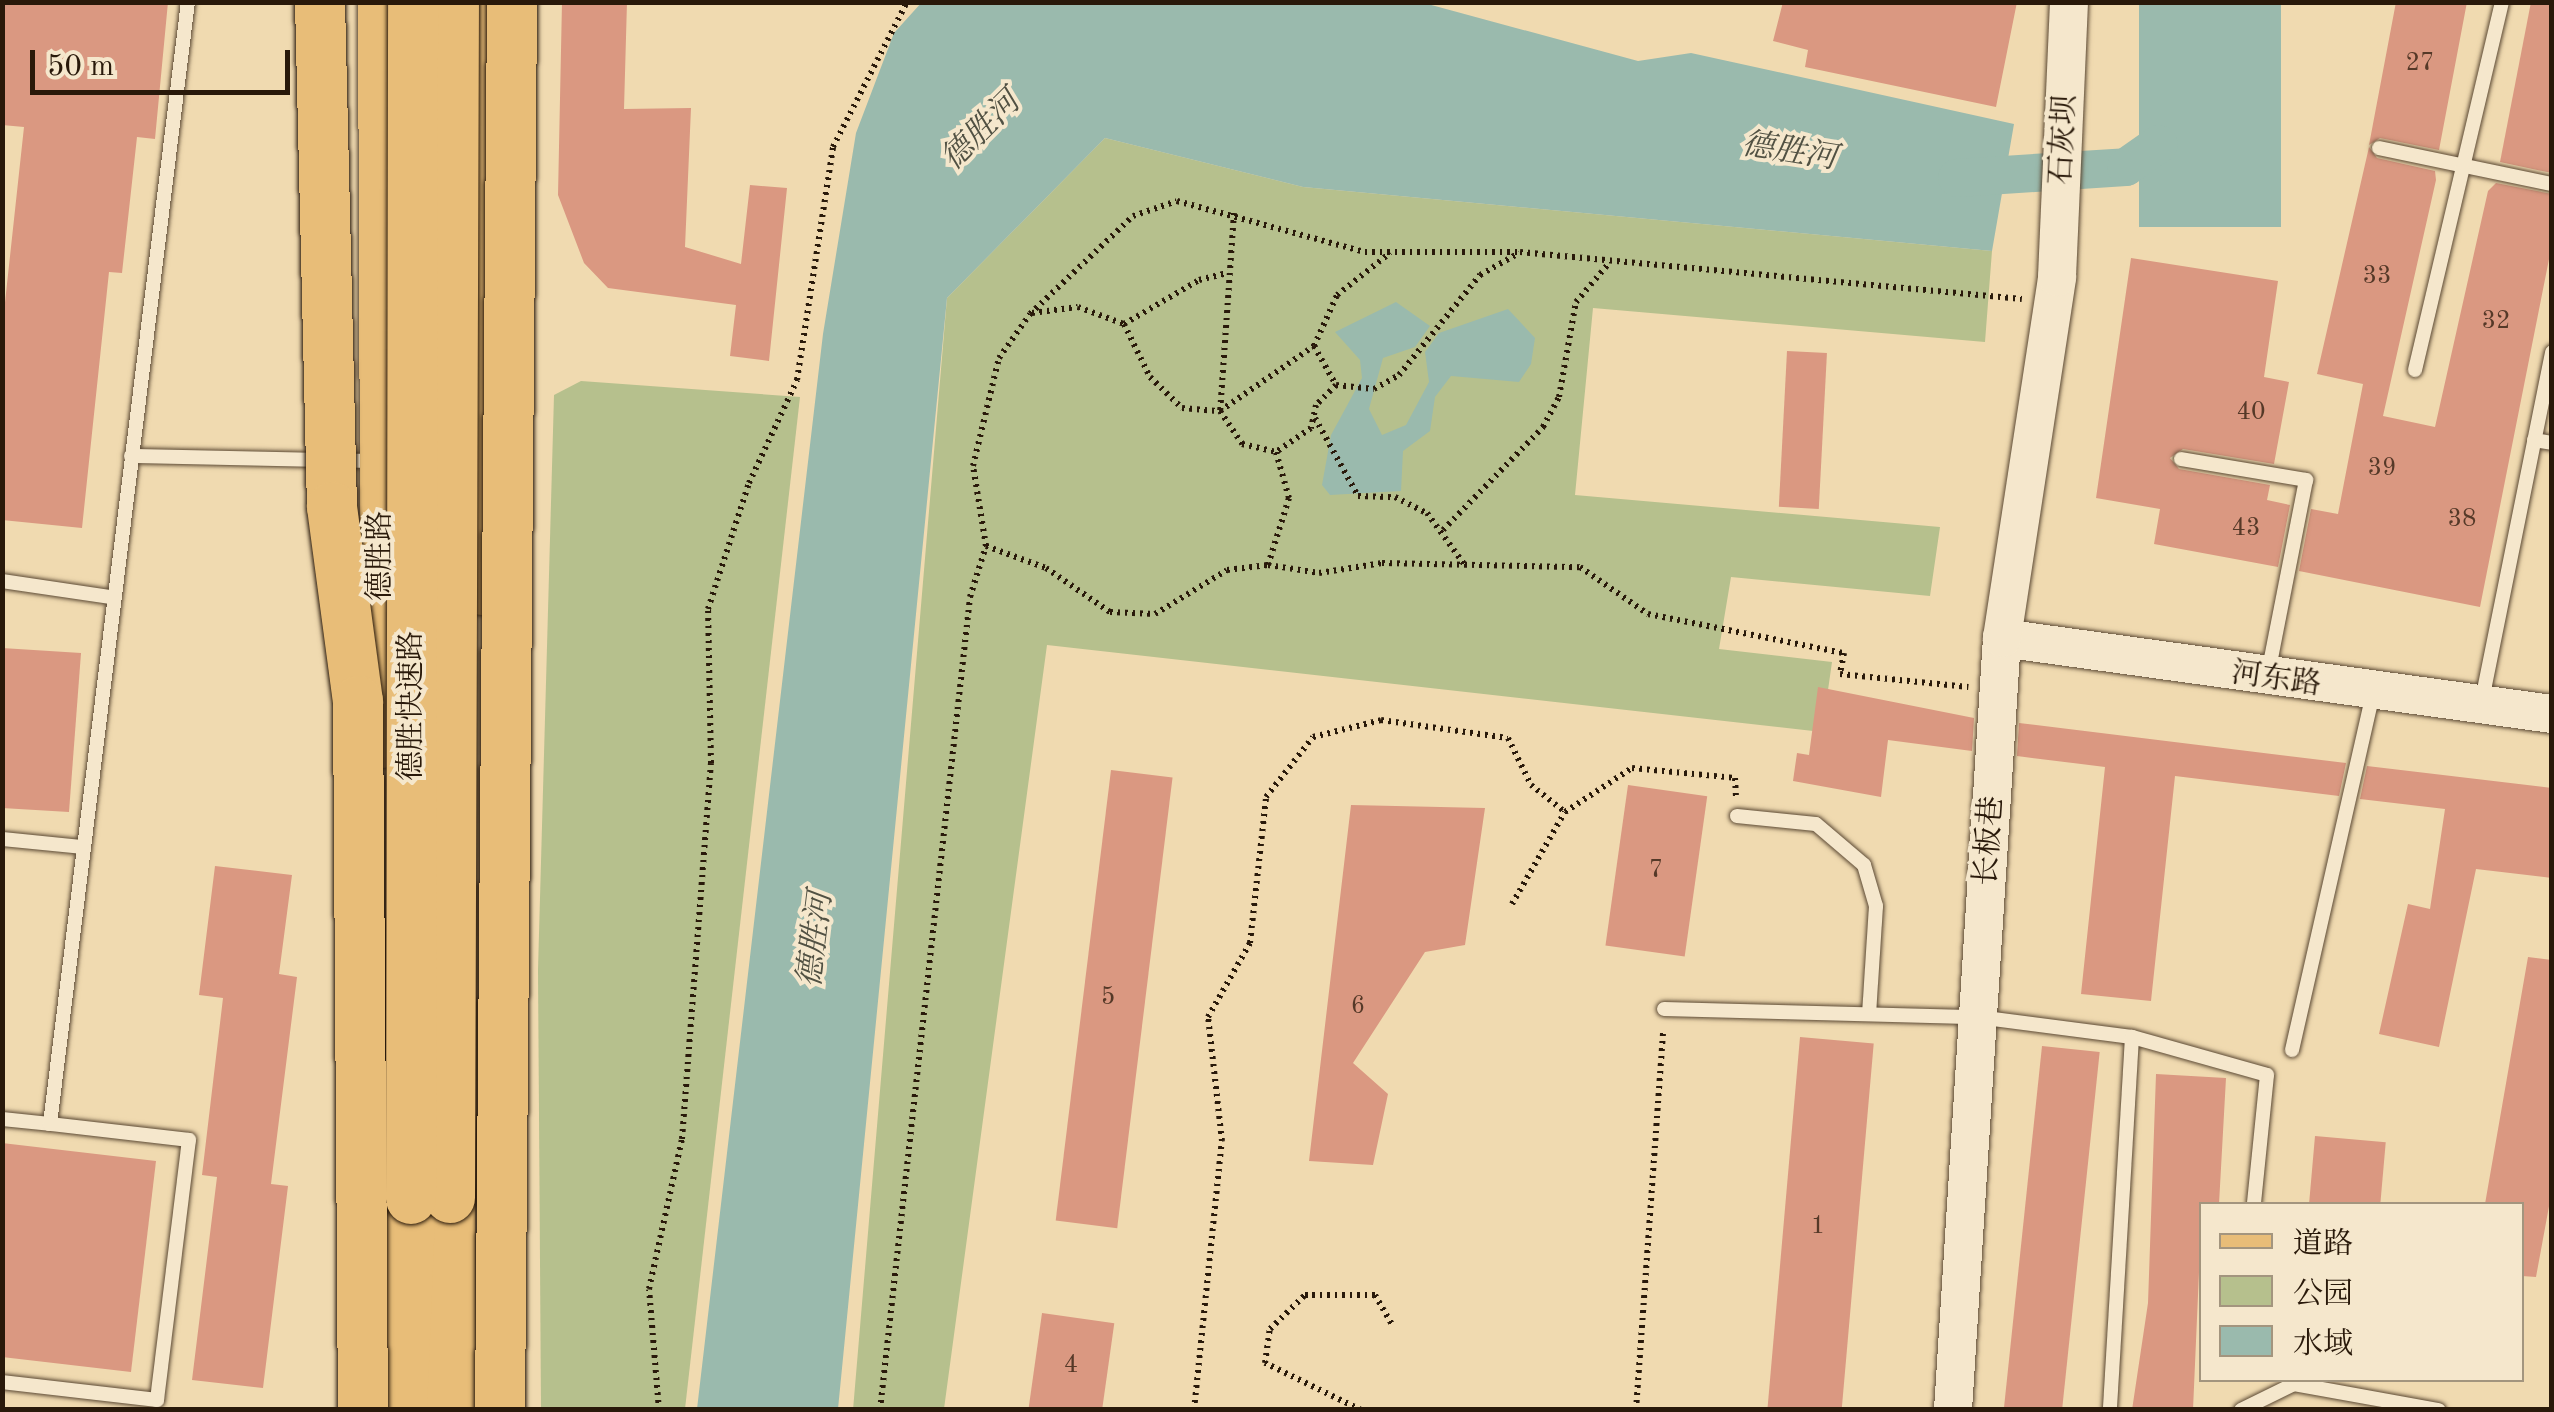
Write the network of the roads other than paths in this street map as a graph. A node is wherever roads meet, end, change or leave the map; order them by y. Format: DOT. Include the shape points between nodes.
graph roads {
  1 [pos="188,2"];
  2 [pos="320,2"];
  3 [pos="342,2"];
  4 [pos="378,2"];
  5 [pos="412,2"];
  6 [pos="454,2"];
  7 [pos="483,2"];
  8 [pos="512,2"];
  9 [pos="546,2"];
  10 [pos="2069,2"];
  11 [pos="2502,2"];
  12 [pos="2379,148"];
  13 [pos="2467,166"];
  14 [pos="2552,184"];
  15 [pos="2055,289"];
  16 [pos="2552,352"];
  17 [pos="2416,370"];
  18 [pos="2534,440"];
  19 [pos="2552,443"];
  20 [pos="131,456"];
  21 [pos="2181,460"];
  22 [pos="381,462"];
  23 [pos="2,581"];
  24 [pos="111,597"];
  25 [pos="2002,638"];
  26 [pos="2267,679"];
  27 [pos="2373,694"];
  28 [pos="358,701"];
  29 [pos="2481,706"];
  30 [pos="2552,714"];
  31 [pos="507,772"];
  32 [pos="1737,816"];
  33 [pos="2,839"];
  34 [pos="82,847"];
  35 [pos="1664,1009"];
  36 [pos="1869,1014"];
  37 [pos="1978,1017"];
  38 [pos="2132,1037"];
  39 [pos="2292,1050"];
  40 [pos="2,1119"];
  41 [pos="50,1124"];
  42 [pos="2254,1202"];
  43 [pos="2,1382"];
  44 [pos="363,1410"];
  45 [pos="382,1410"];
  46 [pos="402,1410"];
  47 [pos="451,1410"];
  48 [pos="483,1410"];
  49 [pos="500,1410"];
  50 [pos="1953,1410"];
  51 [pos="2110,1410"];
  52 [pos="2241,1410"];
  53 [pos="2439,1410"];
  1 -- 20 [label="lane"];
  2 -- 28 [label="highway, bridge" via="332,507"];
  3 -- 28 [label="highway, bridge"];
  4 -- 22 [label="main road, 德胜路"];
  5 -- 46 [label="highway, 德胜快速路, bridge" via="411,1198"];
  6 -- 47 [label="highway, 德胜快速路, bridge"];
  7 -- 48 [label="main road"];
  8 -- 31 [label="highway, bridge"];
  9 -- 31 [label="highway, bridge" via="542,390"];
  10 -- 15 [label="street, 石灰坝"];
  11 -- 13 [label="lane"];
  12 -- 13 [label="lane"];
  13 -- 14 [label="lane"];
  13 -- 17 [label="lane"];
  15 -- 25 [label="street, 长板巷"];
  16 -- 18 [label="lane"];
  18 -- 19 [label="lane"];
  18 -- 29 [label="lane"];
  20 -- 22 [label="lane"];
  20 -- 24 [label="lane"];
  21 -- 26 [label="lane" via="2306,480"];
  22 -- 45 [label="main road, 德胜路"];
  23 -- 24 [label="lane"];
  24 -- 34 [label="lane"];
  25 -- 26 [label="street, 河东路"];
  25 -- 37 [label="street, 长板巷"];
  26 -- 27 [label="street, 河东路"];
  27 -- 29 [label="street, 河东路"];
  27 -- 39 [label="lane"];
  28 -- 44 [label="highway, bridge"];
  29 -- 30 [label="street, 河东路"];
  31 -- 49 [label="highway, bridge"];
  32 -- 36 [label="lane" via="1816,824 1864,864 1876,906"];
  33 -- 34 [label="lane"];
  34 -- 41 [label="lane"];
  35 -- 36 [label="lane"];
  36 -- 37 [label="lane"];
  37 -- 38 [label="lane"];
  37 -- 50 [label="street, 长板巷"];
  38 -- 42 [label="lane" via="2266,1075"];
  38 -- 51 [label="lane"];
  40 -- 41 [label="lane"];
  41 -- 43 [label="lane" via="189,1140 157,1400"];
  52 -- 53 [label="lane" via="2294,1384"];
}
